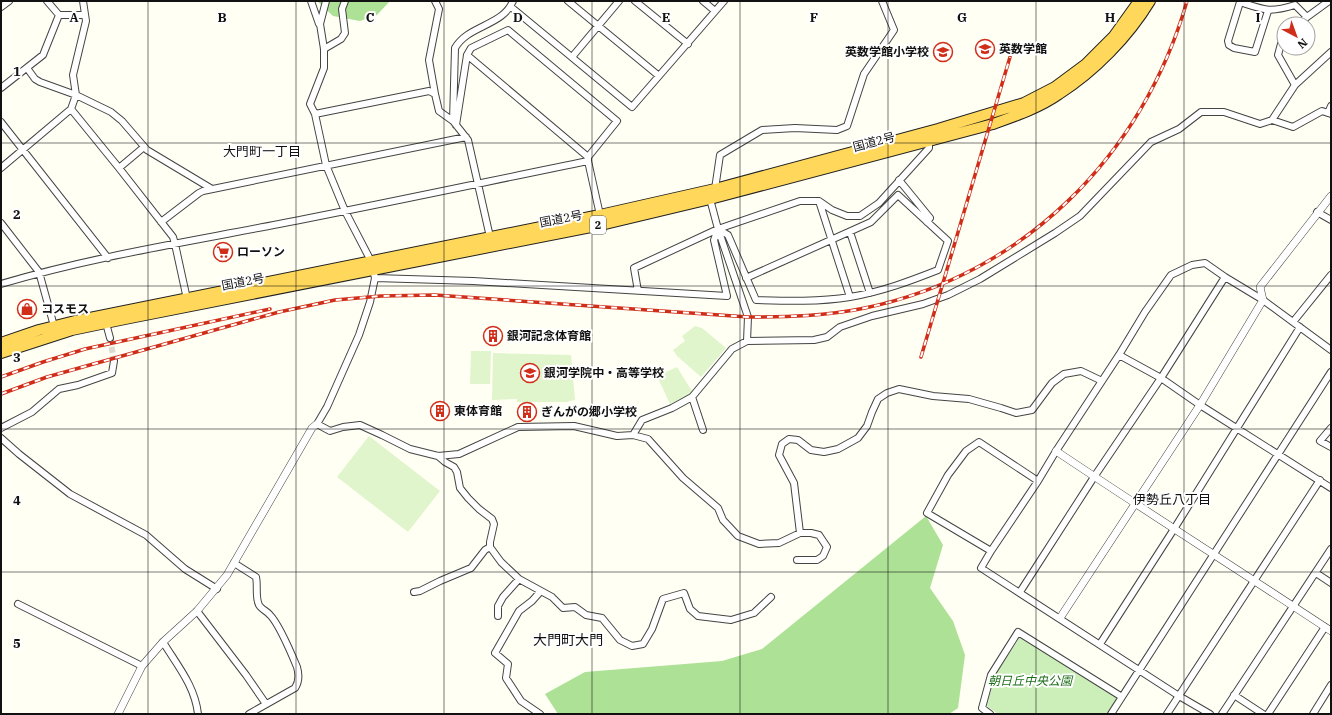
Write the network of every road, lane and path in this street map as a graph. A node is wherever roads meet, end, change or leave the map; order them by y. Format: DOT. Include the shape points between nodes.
graph roads {
  1 [pos="9,1"];
  2 [pos="47,1"];
  3 [pos="83,1"];
  4 [pos="311,1"];
  5 [pos="326,1"];
  6 [pos="345,1"];
  7 [pos="434,1"];
  8 [pos="568,1"];
  9 [pos="619,1"];
  10 [pos="635,1"];
  11 [pos="703,1"];
  12 [pos="724,1"];
  13 [pos="882,1"];
  14 [pos="1139,1"];
  15 [pos="1150,1"];
  16 [pos="1330,1"];
  17 [pos="512,4"];
  18 [pos="1,7"];
  19 [pos="1268,10"];
  20 [pos="715,11"];
  21 [pos="85,15"];
  22 [pos="59,16"];
  23 [pos="1307,16"];
  24 [pos="320,24"];
  25 [pos="598,26"];
  26 [pos="688,44"];
  27 [pos="324,49"];
  28 [pos="1331,52"];
  29 [pos="467,55"];
  30 [pos="1279,56"];
  31 [pos="572,57"];
  32 [pos="27,68"];
  33 [pos="660,76"];
  34 [pos="1295,85"];
  35 [pos="1,88"];
  36 [pos="435,94"];
  37 [pos="76,95"];
  38 [pos="1331,106"];
  39 [pos="72,109"];
  40 [pos="315,114"];
  41 [pos="1329,114"];
  42 [pos="1272,120"];
  43 [pos="1,122"];
  44 [pos="454,123"];
  45 [pos="466,137"];
  46 [pos="929,140"];
  47 [pos="144,147"];
  48 [pos="23,150"];
  49 [pos="588,159"];
  50 [pos="326,165"];
  51 [pos="1,168"];
  52 [pos="119,168"];
  53 [pos="899,180"];
  54 [pos="479,183"];
  55 [pos="212,189"];
  56 [pos="715,189"];
  57 [pos="1331,196"];
  58 [pos="710,199"];
  59 [pos="819,201"];
  60 [pos="345,211"];
  61 [pos="1317,212"];
  62 [pos="600,215"];
  63 [pos="1331,220"];
  64 [pos="162,222"];
  65 [pos="927,222"];
  66 [pos="1,223"];
  67 [pos="718,229"];
  68 [pos="850,232"];
  69 [pos="490,237"];
  70 [pos="831,240"];
  71 [pos="175,244"];
  72 [pos="108,258"];
  73 [pos="373,270"];
  74 [pos="40,272"];
  75 [pos="1331,275"];
  76 [pos="1224,277"];
  77 [pos="746,278"];
  78 [pos="1,284"];
  79 [pos="638,291"];
  80 [pos="870,293"];
  81 [pos="850,297"];
  82 [pos="187,298"];
  83 [pos="1263,300"];
  84 [pos="1293,322"];
  85 [pos="106,323"];
  86 [pos="54,326"];
  87 [pos="1300,327"];
  88 [pos="110,338"];
  89 [pos="747,341"];
  90 [pos="1,343"];
  91 [pos="1331,350"];
  92 [pos="1,353"];
  93 [pos="1119,355"];
  94 [pos="114,362"];
  95 [pos="1331,372"];
  96 [pos="1161,378"];
  97 [pos="1102,381"];
  98 [pos="692,397"];
  99 [pos="1200,405"];
  100 [pos="317,424"];
  101 [pos="1,428"];
  102 [pos="1237,428"];
  103 [pos="1331,428"];
  104 [pos="704,430"];
  105 [pos="633,435"];
  106 [pos="1,438"];
  107 [pos="1331,447"];
  108 [pos="1056,451"];
  109 [pos="1279,454"];
  110 [pos="438,456"];
  111 [pos="1094,477"];
  112 [pos="1320,480"];
  113 [pos="1038,481"];
  114 [pos="1331,488"];
  115 [pos="1134,504"];
  116 [pos="1174,529"];
  117 [pos="800,534"];
  118 [pos="490,547"];
  119 [pos="1331,549"];
  120 [pos="990,551"];
  121 [pos="1214,555"];
  122 [pos="797,560"];
  123 [pos="234,563"];
  124 [pos="1316,573"];
  125 [pos="519,579"];
  126 [pos="1255,581"];
  127 [pos="1331,583"];
  128 [pos="217,589"];
  129 [pos="414,592"];
  130 [pos="540,592"];
  131 [pos="1020,592"];
  132 [pos="771,597"];
  133 [pos="18,604"];
  134 [pos="1293,607"];
  135 [pos="197,611"];
  136 [pos="498,616"];
  137 [pos="1060,618"];
  138 [pos="1328,629"];
  139 [pos="163,642"];
  140 [pos="1100,644"];
  141 [pos="142,666"];
  142 [pos="1140,670"];
  143 [pos="1331,685"];
  144 [pos="1234,695"];
  145 [pos="1179,696"];
  146 [pos="1122,697"];
  147 [pos="266,704"];
  148 [pos="981,711"];
  149 [pos="118,714"];
  150 [pos="198,714"];
  151 [pos="249,714"];
  152 [pos="540,714"];
  153 [pos="990,714"];
  154 [pos="1111,714"];
  155 [pos="1167,714"];
  156 [pos="1210,714"];
  157 [pos="1222,714"];
  158 [pos="1263,714"];
  159 [pos="1268,714"];
  160 [pos="1313,714"];
  1 -- 18 [label="street"];
  2 -- 22 [label="street"];
  3 -- 21 [label="street"];
  4 -- 24 [label="street"];
  5 -- 24 [label="street"];
  6 -- 27 [label="street" via="342,9 345,33"];
  7 -- 36 [label="street" via="439,9 429,60"];
  8 -- 25 [label="street"];
  9 -- 25 [label="street"];
  10 -- 26 [label="street"];
  11 -- 20 [label="street"];
  12 -- 20 [label="street"];
  13 -- 56 [label="street" via="894,30 864,74 847,126 837,130 762,130 720,155"];
  14 -- 56 [label="highway, 国道2号 / 2" via="1114,36 1086,64 1055,87 1024,103"];
  15 -- 46 [label="highway, 国道2号 / 2" via="1120,41 1092,70 1059,95 993,124"];
  16 -- 23 [label="street"];
  17 -- 31 [label="street"];
  17 -- 44 [label="street" via="505,14 468,34 455,48"];
  19 -- 19 [label="street" via="1240,2 1229,45 1255,52"];
  19 -- 23 [label="street" via="1295,5"];
  20 -- 26 [label="street"];
  21 -- 22 [label="street"];
  21 -- 37 [label="street" via="86,21 73,75"];
  22 -- 32 [label="street" via="43,56"];
  24 -- 27 [label="street"];
  25 -- 31 [label="street"];
  25 -- 33 [label="street"];
  26 -- 33 [label="street"];
  27 -- 40 [label="street" via="324,68 310,104"];
  28 -- 34 [label="street"];
  29 -- 44 [label="street"];
  29 -- 49 [label="street"];
  29 -- 49 [label="street" via="471,48 508,30 617,121"];
  30 -- 34 [label="street"];
  31 -- 33 [label="street" via="632,107"];
  32 -- 35 [label="street"];
  32 -- 37 [label="street" via="40,82"];
  34 -- 42 [label="street"];
  36 -- 40 [label="street" via="429,91"];
  36 -- 44 [label="street" via="439,111"];
  37 -- 39 [label="street"];
  37 -- 47 [label="street" via="111,112"];
  38 -- 41 [label="street"];
  39 -- 48 [label="street"];
  39 -- 52 [label="street"];
  40 -- 50 [label="street"];
  41 -- 42 [label="street" via="1322,111 1293,127"];
  42 -- 89 [label="street" via="1260,124 1224,112 1201,112 1179,129 1151,142 1080,216 986,275 948,295 923,304 872,316 840,327 827,337 814,340"];
  43 -- 48 [label="street"];
  44 -- 45 [label="street"];
  45 -- 50 [label="street"];
  45 -- 54 [label="street"];
  46 -- 53 [label="street" via="929,148"];
  46 -- 58 [label="highway, 国道2号 / 2"];
  47 -- 52 [label="street"];
  47 -- 55 [label="street"];
  48 -- 51 [label="street"];
  48 -- 72 [label="street"];
  49 -- 54 [label="street"];
  49 -- 62 [label="street"];
  50 -- 55 [label="street"];
  50 -- 60 [label="street"];
  52 -- 64 [label="street"];
  53 -- 59 [label="street" via="879,203 860,216 847,216"];
  53 -- 65 [label="street" via="930,218"];
  54 -- 60 [label="street"];
  54 -- 69 [label="street"];
  55 -- 64 [label="street" via="199,193"];
  56 -- 62 [label="highway, 国道2号 / 2"];
  57 -- 61 [label="street"];
  58 -- 67 [label="street"];
  58 -- 73 [label="highway, 国道2号 / 2" via="602,225"];
  59 -- 67 [label="street" via="800,201"];
  59 -- 70 [label="street"];
  60 -- 71 [label="street"];
  60 -- 73 [label="street"];
  61 -- 63 [label="street"];
  61 -- 83 [label="street" via="1260,287"];
  62 -- 69 [label="highway, 国道2号 / 2"];
  64 -- 71 [label="street"];
  65 -- 68 [label="street" via="898,195 872,222"];
  65 -- 80 [label="street" via="948,241 938,270"];
  66 -- 74 [label="street"];
  67 -- 77 [label="street" via="728,234"];
  67 -- 79 [label="street" via="634,268"];
  67 -- 79 [label="street" via="714,240 727,296"];
  67 -- 89 [label="street" via="748,317"];
  68 -- 70 [label="street"];
  68 -- 80 [label="street"];
  69 -- 73 [label="highway, 国道2号 / 2"];
  70 -- 77 [label="street"];
  70 -- 81 [label="street"];
  71 -- 72 [label="street"];
  71 -- 82 [label="street"];
  72 -- 74 [label="street"];
  73 -- 79 [label="street" via="472,281"];
  73 -- 82 [label="highway, 国道2号 / 2"];
  73 -- 85 [label="highway, 国道2号 / 2"];
  73 -- 100 [label="street" via="370,302 359,335"];
  74 -- 78 [label="street"];
  74 -- 86 [label="street"];
  75 -- 84 [label="street"];
  76 -- 83 [label="street"];
  76 -- 93 [label="street" via="1205,263 1192,265 1171,275"];
  76 -- 96 [label="street"];
  77 -- 81 [label="street" via="756,300 803,301"];
  80 -- 81 [label="street"];
  82 -- 86 [label="highway, 国道2号 / 2"];
  83 -- 84 [label="street"];
  83 -- 99 [label="street"];
  84 -- 87 [label="street"];
  85 -- 88 [label="street"];
  85 -- 92 [label="highway, 国道2号 / 2" via="72,330"];
  86 -- 90 [label="highway, 国道2号 / 2"];
  87 -- 91 [label="street"];
  87 -- 102 [label="street"];
  89 -- 98 [label="street" via="732,349"];
  93 -- 96 [label="street"];
  93 -- 97 [label="street"];
  94 -- 101 [label="street" via="112,373 59,389 32,412"];
  95 -- 109 [label="street"];
  96 -- 99 [label="street"];
  96 -- 111 [label="street"];
  97 -- 108 [label="street"];
  97 -- 117 [label="street" via="1081,371 1064,374 1052,383 1032,410 1016,414 969,399 933,396 899,389 878,399 868,426 858,438 838,449 824,452 812,450 798,440 789,439 782,444 779,455 794,483"];
  98 -- 104 [label="street"];
  98 -- 105 [label="street" via="642,420"];
  99 -- 102 [label="street"];
  99 -- 115 [label="street"];
  100 -- 110 [label="street" via="330,431 360,425 410,449"];
  100 -- 123 [label="street" via="312,428"];
  102 -- 109 [label="street"];
  102 -- 116 [label="street"];
  103 -- 107 [label="street" via="1320,441"];
  105 -- 110 [label="street" via="617,436 574,426 518,427 459,454"];
  105 -- 117 [label="street" via="648,439 683,478 718,508 723,520 738,536 759,544 779,543"];
  106 -- 128 [label="street" via="70,494 146,535 185,569"];
  108 -- 111 [label="street"];
  108 -- 113 [label="street"];
  109 -- 112 [label="street"];
  109 -- 121 [label="street"];
  110 -- 118 [label="street" via="454,467 460,488 492,519 494,524"];
  111 -- 115 [label="street"];
  111 -- 131 [label="street"];
  112 -- 114 [label="street"];
  112 -- 126 [label="street"];
  113 -- 120 [label="street"];
  113 -- 120 [label="street" via="979,442 966,451 948,475 927,513"];
  115 -- 116 [label="street"];
  115 -- 137 [label="street"];
  116 -- 121 [label="street"];
  116 -- 140 [label="street"];
  117 -- 122 [label="street" via="811,532 819,535 827,547 823,556 817,560"];
  118 -- 125 [label="street"];
  118 -- 129 [label="street" via="484,550 471,568"];
  119 -- 124 [label="street"];
  120 -- 131 [label="street" via="981,568"];
  121 -- 126 [label="street"];
  121 -- 142 [label="street"];
  123 -- 128 [label="street"];
  123 -- 147 [label="street" via="256,577 260,606 278,626 297,668 298,684 295,688"];
  124 -- 127 [label="street"];
  124 -- 134 [label="street"];
  125 -- 130 [label="street"];
  125 -- 136 [label="street" via="503,597 498,606"];
  126 -- 134 [label="street"];
  126 -- 145 [label="street"];
  128 -- 135 [label="street"];
  130 -- 132 [label="street" via="552,597 562,608 575,607 586,615 602,618 620,640 632,646 643,644 652,629 663,599 684,593 690,609 698,616 731,620 754,613"];
  130 -- 152 [label="street" via="519,611 495,653 508,664 506,678 521,701"];
  131 -- 137 [label="street"];
  133 -- 141 [label="street"];
  134 -- 138 [label="street"];
  134 -- 144 [label="street"];
  135 -- 139 [label="street"];
  135 -- 147 [label="street"];
  137 -- 140 [label="street"];
  138 -- 159 [label="street"];
  139 -- 141 [label="street"];
  139 -- 150 [label="street" via="195,696"];
  140 -- 142 [label="street"];
  141 -- 149 [label="street"];
  142 -- 145 [label="street"];
  142 -- 146 [label="street"];
  143 -- 160 [label="street"];
  144 -- 157 [label="street"];
  144 -- 158 [label="street"];
  145 -- 155 [label="street"];
  145 -- 156 [label="street"];
  146 -- 148 [label="street" via="1018,632 991,675"];
  146 -- 154 [label="street"];
  147 -- 151 [label="street"];
  148 -- 153 [label="street"];
}
